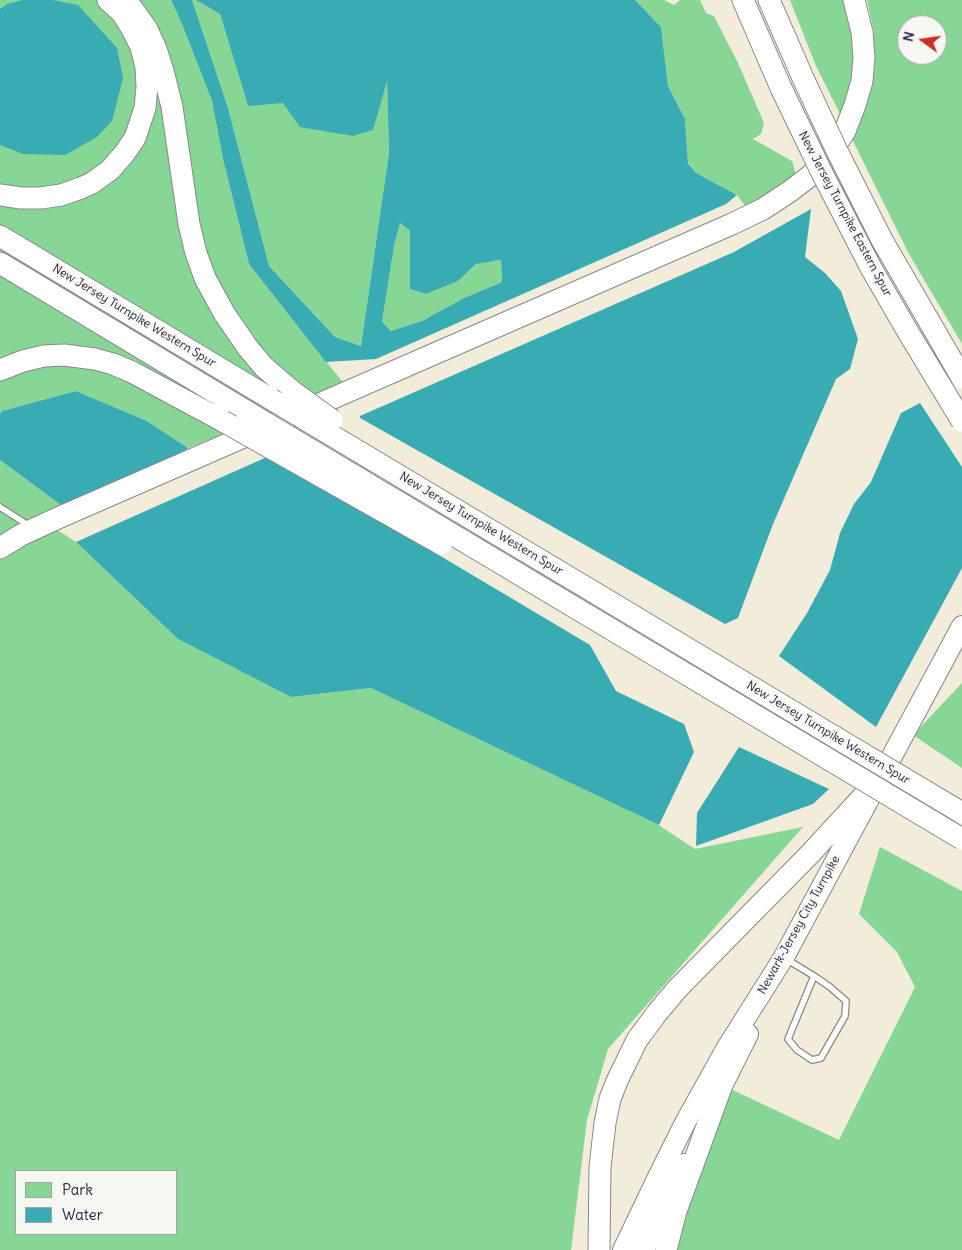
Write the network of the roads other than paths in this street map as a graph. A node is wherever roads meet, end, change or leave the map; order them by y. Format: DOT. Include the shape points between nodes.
graph roads {
  1 [pos="108,0"];
  2 [pos="126,0"];
  3 [pos="743,0"];
  4 [pos="769,0"];
  5 [pos="854,0"];
  6 [pos="0,195"];
  7 [pos="0,236"];
  8 [pos="0,263"];
  9 [pos="0,370"];
  10 [pos="962,378"];
  11 [pos="962,421"];
  12 [pos="0,507"];
  13 [pos="34,529"];
  14 [pos="0,548"];
  15 [pos="550,593"];
  16 [pos="597,594"];
  17 [pos="962,626"];
  18 [pos="881,777"];
  19 [pos="962,813"];
  20 [pos="962,839"];
  21 [pos="784,958"];
  22 [pos="814,976"];
  23 [pos="722,1086"];
  24 [pos="599,1241"];
  25 [pos="623,1250"];
  26 [pos="644,1250"];
  27 [pos="666,1250"];
  1 -- 6 [label="highway" via="132,30 145,62 147,98 135,138 110,170 81,188 41,198"];
  2 -- 16 [label="highway, bridge" via="147,29 163,71 172,108 187,218 196,253 224,314 248,348 292,391 336,422 539,544"];
  3 -- 11 [label="highway, New Jersey Turnpike Eastern Spur, bridge" via="822,174 867,260"];
  4 -- 10 [label="highway, New Jersey Turnpike Eastern Spur, bridge" via="837,151 878,232"];
  5 -- 13 [label="highway" via="864,57 855,105 841,137 821,166 763,209"];
  7 -- 16 [label="highway, New Jersey Turnpike Western Spur, bridge"];
  8 -- 15 [label="highway, New Jersey Turnpike Western Spur, bridge"];
  9 -- 15 [label="highway, bridge" via="44,356 64,355 113,364 223,421 471,561"];
  12 -- 13 [label="lane"];
  13 -- 14 [label="highway"];
  15 -- 20 [label="highway, New Jersey Turnpike Western Spur, bridge"];
  16 -- 19 [label="highway, New Jersey Turnpike Western Spur, bridge"];
  17 -- 18 [label="highway, Newark-Jersey City Turnpike"];
  18 -- 21 [label="highway, Newark-Jersey City Turnpike"];
  18 -- 24 [label="highway" via="678,988 637,1040 617,1081 605,1122 600,1162"];
  21 -- 22 [label="lane"];
  21 -- 23 [label="highway"];
  21 -- 25 [label="highway, Newark-Jersey City Turnpike" via="717,1065"];
  22 -- 22 [label="lane" via="846,1001 845,1016 821,1058 812,1060 788,1039"];
  23 -- 26 [label="highway"];
  23 -- 27 [label="highway" via="676,1210"];
}
